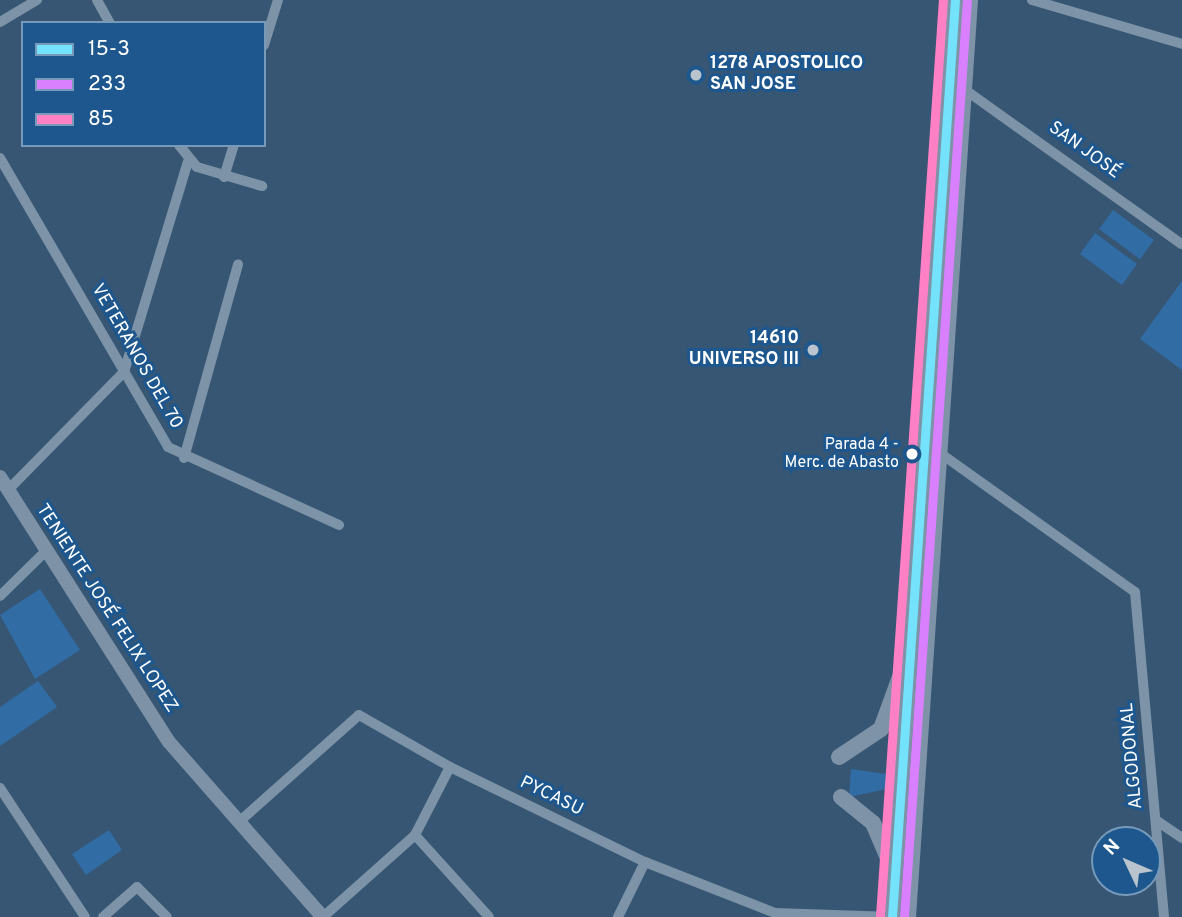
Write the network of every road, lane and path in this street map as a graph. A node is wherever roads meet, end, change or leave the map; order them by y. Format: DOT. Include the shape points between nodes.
graph roads {
  1 [pos="37,0"];
  2 [pos="97,0"];
  3 [pos="278,0"];
  4 [pos="956,0"];
  5 [pos="970,0"];
  6 [pos="1032,0"];
  7 [pos="109,21"];
  8 [pos="0,22"];
  9 [pos="266,39"];
  10 [pos="1182,44"];
  11 [pos="964,89"];
  12 [pos="180,147"];
  13 [pos="233,147"];
  14 [pos="0,158"];
  15 [pos="188,161"];
  16 [pos="224,177"];
  17 [pos="262,186"];
  18 [pos="957,192"];
  19 [pos="1181,244"];
  20 [pos="238,264"];
  21 [pos="937,295"];
  22 [pos="124,372"];
  23 [pos="944,391"];
  24 [pos="940,453"];
  25 [pos="184,458"];
  26 [pos="4,483"];
  27 [pos="339,525"];
  28 [pos="46,552"];
  29 [pos="0,596"];
  30 [pos="908,652"];
  31 [pos="839,757"];
  32 [pos="450,767"];
  33 [pos="0,788"];
  34 [pos="841,797"];
  35 [pos="910,800"];
  36 [pos="240,821"];
  37 [pos="1157,821"];
  38 [pos="415,835"];
  39 [pos="1182,838"];
  40 [pos="645,862"];
  41 [pos="895,876"];
  42 [pos="774,915"];
  43 [pos="85,917"];
  44 [pos="103,917"];
  45 [pos="167,917"];
  46 [pos="323,917"];
  47 [pos="489,917"];
  48 [pos="618,917"];
  49 [pos="892,917"];
  50 [pos="902,917"];
  51 [pos="908,917"];
  52 [pos="1164,917"];
  1 -- 8 [label="street"];
  2 -- 7 [label="street"];
  3 -- 9 [label="street"];
  4 -- 21 [label="highway"];
  5 -- 11 [label="highway"];
  6 -- 10 [label="street"];
  11 -- 18 [label="highway"];
  11 -- 19 [label="street, SAN JOSÉ"];
  12 -- 15 [label="street"];
  13 -- 16 [label="street"];
  14 -- 22 [label="street, VETERANOS DEL 70"];
  15 -- 16 [label="street"];
  15 -- 22 [label="street"];
  16 -- 17 [label="street"];
  18 -- 21 [label="highway" via="948,209"];
  18 -- 23 [label="highway"];
  20 -- 25 [label="street"];
  21 -- 23 [label="highway" via="938,377"];
  21 -- 30 [label="highway"];
  22 -- 25 [label="street, VETERANOS DEL 70" via="168,447"];
  22 -- 26 [label="street"];
  23 -- 24 [label="highway"];
  24 -- 35 [label="highway"];
  24 -- 37 [label="street, ALGODONAL" via="1135,592"];
  25 -- 27 [label="street, VETERANOS DEL 70"];
  26 -- 28 [label="main road, TENIENTE JOSÉ FELIX LOPEZ"];
  28 -- 29 [label="street"];
  28 -- 36 [label="main road, TENIENTE JOSÉ FELIX LOPEZ" via="169,742"];
  30 -- 31 [label="highway" via="881,729"];
  30 -- 35 [label="highway" via="902,768"];
  32 -- 36 [label="street, PYCASU" via="355,715"];
  32 -- 38 [label="street"];
  32 -- 40 [label="street, PYCASU"];
  33 -- 43 [label="street"];
  34 -- 41 [label="highway" via="873,823"];
  35 -- 41 [label="highway"];
  35 -- 50 [label="highway"];
  35 -- 51 [label="highway"];
  36 -- 46 [label="main road, TENIENTE JOSÉ FELIX LOPEZ"];
  37 -- 39 [label="street"];
  37 -- 52 [label="street, ALGODONAL"];
  38 -- 46 [label="street"];
  38 -- 47 [label="street"];
  40 -- 42 [label="street, PYCASU"];
  40 -- 48 [label="street"];
  41 -- 49 [label="highway"];
  42 -- 49 [label="street, PYCASU"];
  44 -- 45 [label="street" via="135,887"];
}
